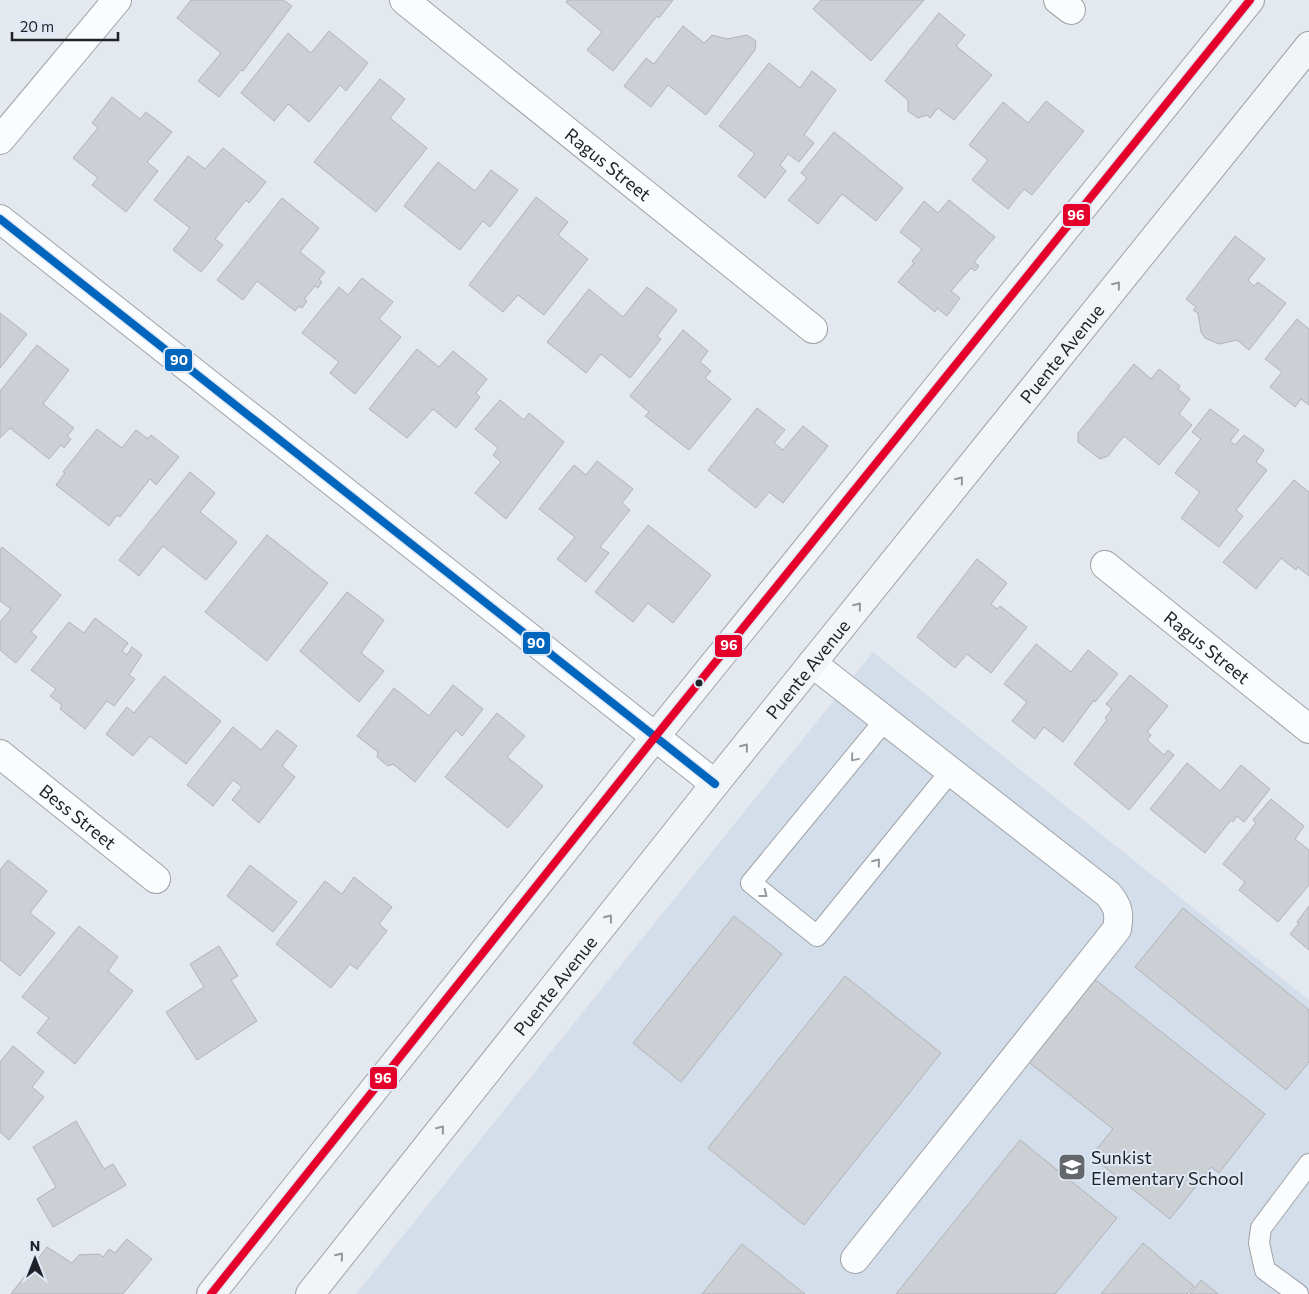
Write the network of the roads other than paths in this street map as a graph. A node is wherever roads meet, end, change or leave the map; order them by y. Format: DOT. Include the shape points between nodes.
graph roads {
  1 [pos="117,0"];
  2 [pos="404,0"];
  3 [pos="1250,0"];
  4 [pos="1309,46"];
  5 [pos="0,140"];
  6 [pos="0,219"];
  7 [pos="813,329"];
  8 [pos="1105,564"];
  9 [pos="812,663"];
  10 [pos="885,720"];
  11 [pos="1309,730"];
  12 [pos="655,738"];
  13 [pos="0,754"];
  14 [pos="950,772"];
  15 [pos="714,784"];
  16 [pos="156,879"];
  17 [pos="1309,1164"];
  18 [pos="856,1259"];
  19 [pos="211,1294"];
  20 [pos="310,1294"];
  21 [pos="1298,1294"];
  1 -- 5 [label="street"];
  2 -- 7 [label="street, Ragus Street"];
  3 -- 12 [label="main road"];
  9 -- 4 [label="main road, Puente Avenue, one-way"];
  6 -- 12 [label="street"];
  8 -- 11 [label="street, Ragus Street"];
  9 -- 10 [label="street"];
  15 -- 9 [label="main road, Puente Avenue, one-way"];
  10 -- 14 [label="street"];
  10 -- 14 [label="lane, one-way" via="751,883 817,936"];
  12 -- 15 [label="street"];
  12 -- 19 [label="main road"];
  13 -- 16 [label="street, Bess Street"];
  14 -- 18 [label="street" via="1108,894 1119,914 1117,929"];
  20 -- 15 [label="main road, Puente Avenue, one-way"];
  17 -- 21 [label="lane" via="1261,1228 1259,1243 1265,1270"];
}
